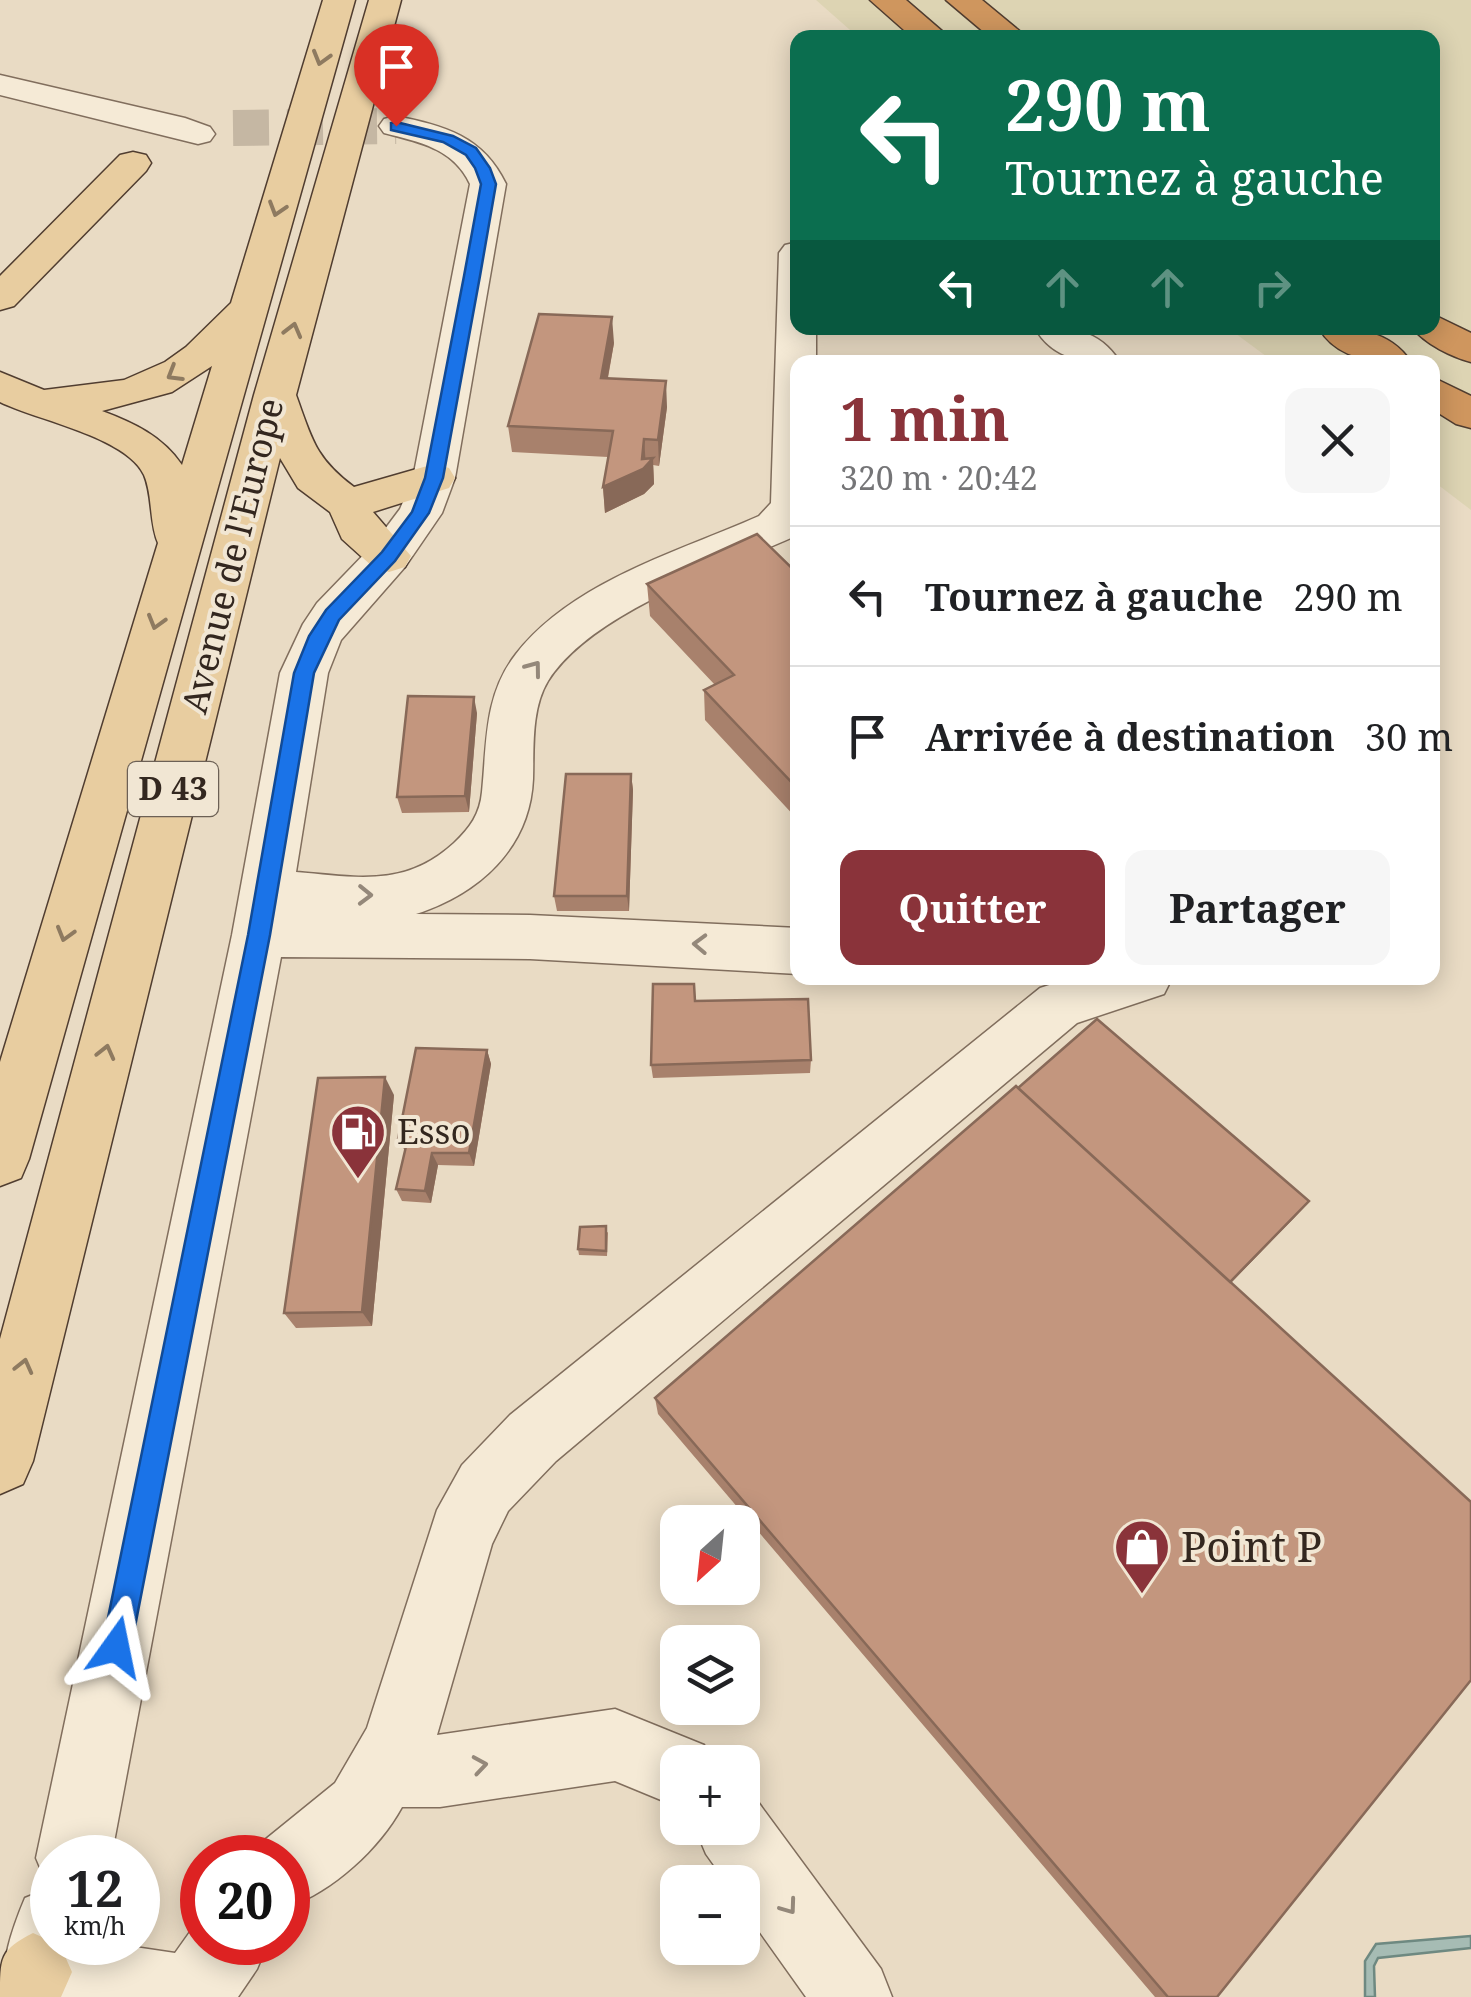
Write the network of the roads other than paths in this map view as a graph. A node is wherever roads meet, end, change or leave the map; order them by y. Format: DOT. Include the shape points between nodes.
graph roads {
  1 [pos="339,0"];
  2 [pos="385,0"];
  3 [pos="886,0"];
  4 [pos="962,0"];
  5 [pos="924,30"];
  6 [pos="1001,30"];
  7 [pos="0,85"];
  8 [pos="88,104"];
  9 [pos="351,120"];
  10 [pos="233,128"];
  11 [pos="198,134"];
  12 [pos="132,163"];
  13 [pos="0,298"];
  14 [pos="246,310"];
  15 [pos="1440,331"];
  16 [pos="1063,335"];
  17 [pos="1349,335"];
  18 [pos="1471,350"];
  19 [pos="1091,355"];
  20 [pos="1380,355"];
  21 [pos="16,394"];
  22 [pos="275,395"];
  23 [pos="1440,395"];
  24 [pos="1471,415"];
  25 [pos="434,478"];
  26 [pos="348,504"];
  27 [pos="790,512"];
  28 [pos="178,542"];
  29 [pos="389,556"];
  30 [pos="263,913"];
  31 [pos="790,950"];
  32 [pos="1123,985"];
  33 [pos="0,1159"];
  34 [pos="0,1461"];
  35 [pos="660,1764"];
  36 [pos="382,1771"];
  37 [pos="77,1835"];
  38 [pos="744,1845"];
  39 [pos="310,1851"];
  40 [pos="46,1965"];
  41 [pos="206,1978"];
  42 [pos="853,1997"];
  1 -- 9 [label="main road, D 43, one-way"];
  2 -- 9 [label="main road, D 43"];
  3 -- 5 [label="highway"];
  4 -- 6 [label="highway"];
  7 -- 8 [label="street"];
  8 -- 11 [label="street"];
  8 -- 12 [label="street"];
  9 -- 14 [label="main road, Avenue de l'Europe / D 43, one-way"];
  22 -- 9 [label="main road, Avenue de l'Europe / D 43, one-way"];
  9 -- 25 [label="street" via="448,139 471,152 488,184"];
  10 -- 11 [label="street"];
  11 -- 12 [label="street"];
  12 -- 13 [label="main road"];
  14 -- 21 [label="main road, one-way" via="206,354 163,382 95,400"];
  14 -- 28 [label="main road, Avenue de l'Europe / D 43"];
  15 -- 18 [label="highway"];
  16 -- 19 [label="street"];
  17 -- 20 [label="highway"];
  21 -- 28 [label="main road" via="136,440 165,472"];
  22 -- 26 [label="main road" via="314,478"];
  34 -- 22 [label="main road, Avenue de l'Europe / D 43, one-way"];
  23 -- 24 [label="highway"];
  25 -- 26 [label="main road"];
  25 -- 29 [label="street" via="420,513"];
  26 -- 29 [label="main road" via="358,528"];
  30 -- 27 [label="street, one-way" via="402,894 457,872 500,825 510,724 533,667 554,643 608,604 775,527"];
  28 -- 33 [label="main road, Avenue de l'Europe / D 43, one-way"];
  29 -- 30 [label="street" via="333,615 304,673"];
  31 -- 30 [label="street, one-way" via="530,937"];
  30 -- 37 [label="street"];
  32 -- 36 [label="street" via="1059,1005 533,1438 485,1488 460,1534 398,1744"];
  36 -- 35 [label="street, one-way" via="440,1771 615,1745"];
  36 -- 39 [label="street" via="360,1809"];
  38 -- 42 [label="street, one-way"];
  40 -- 41 [label="street"];
}
